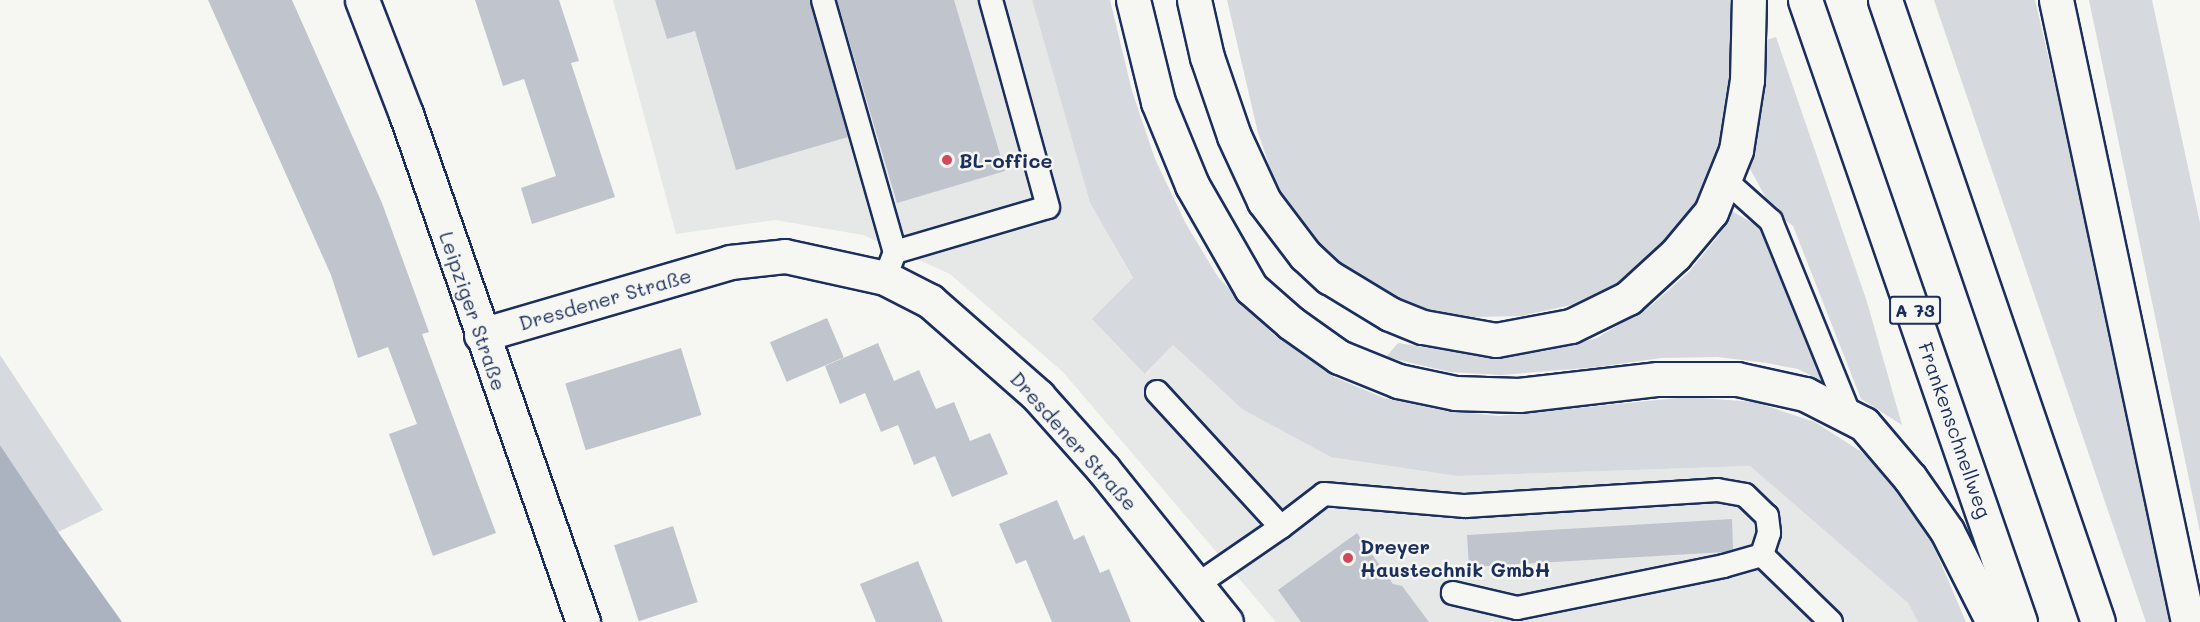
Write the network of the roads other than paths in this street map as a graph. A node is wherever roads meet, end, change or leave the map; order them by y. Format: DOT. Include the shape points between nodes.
graph roads {
  1 [pos="362,0"];
  2 [pos="823,0"];
  3 [pos="991,0"];
  4 [pos="1133,0"];
  5 [pos="1194,0"];
  6 [pos="1749,0"];
  7 [pos="1805,0"];
  8 [pos="1885,0"];
  9 [pos="2055,0"];
  10 [pos="1724,179"];
  11 [pos="890,265"];
  12 [pos="481,335"];
  13 [pos="1157,392"];
  14 [pos="1851,418"];
  15 [pos="1281,527"];
  16 [pos="1762,555"];
  17 [pos="1198,584"];
  18 [pos="1453,593"];
  19 [pos="583,622"];
  20 [pos="1226,622"];
  21 [pos="1831,622"];
  22 [pos="1993,622"];
  23 [pos="2020,622"];
  24 [pos="2098,622"];
  25 [pos="2188,622"];
  1 -- 12 [label="main road, Leipziger Straße" via="406,114"];
  2 -- 11 [label="lane"];
  3 -- 11 [label="lane" via="1048,207"];
  4 -- 14 [label="main road" via="1158,102 1219,238 1251,288 1339,357 1398,381 1455,393 1519,395 1658,379 1737,379 1805,394"];
  5 -- 10 [label="main road" via="1218,93 1264,201 1305,255 1329,277 1359,297 1423,327 1496,340 1571,326 1600,312 1628,298 1676,255 1711,212"];
  6 -- 10 [label="main road" via="1747,80 1736,150"];
  7 -- 23 [label="main road, Frankenschnellweg / A 73"];
  8 -- 24 [label="main road"];
  9 -- 25 [label="main road"];
  10 -- 14 [label="lane" via="1771,221"];
  11 -- 12 [label="main road, Dresdener Straße" via="785,256 730,262"];
  11 -- 17 [label="main road, Dresdener Straße" via="1038,396"];
  12 -- 19 [label="main road, Leipziger Straße"];
  13 -- 15 [label="lane"];
  14 -- 22 [label="main road" via="1864,424 1947,531"];
  15 -- 16 [label="lane" via="1324,494 1465,506 1717,490 1745,495 1767,516 1769,532"];
  15 -- 17 [label="lane"];
  16 -- 18 [label="lane" via="1517,608"];
  16 -- 21 [label="lane"];
  17 -- 20 [label="main road, Dresdener Straße"];
}
